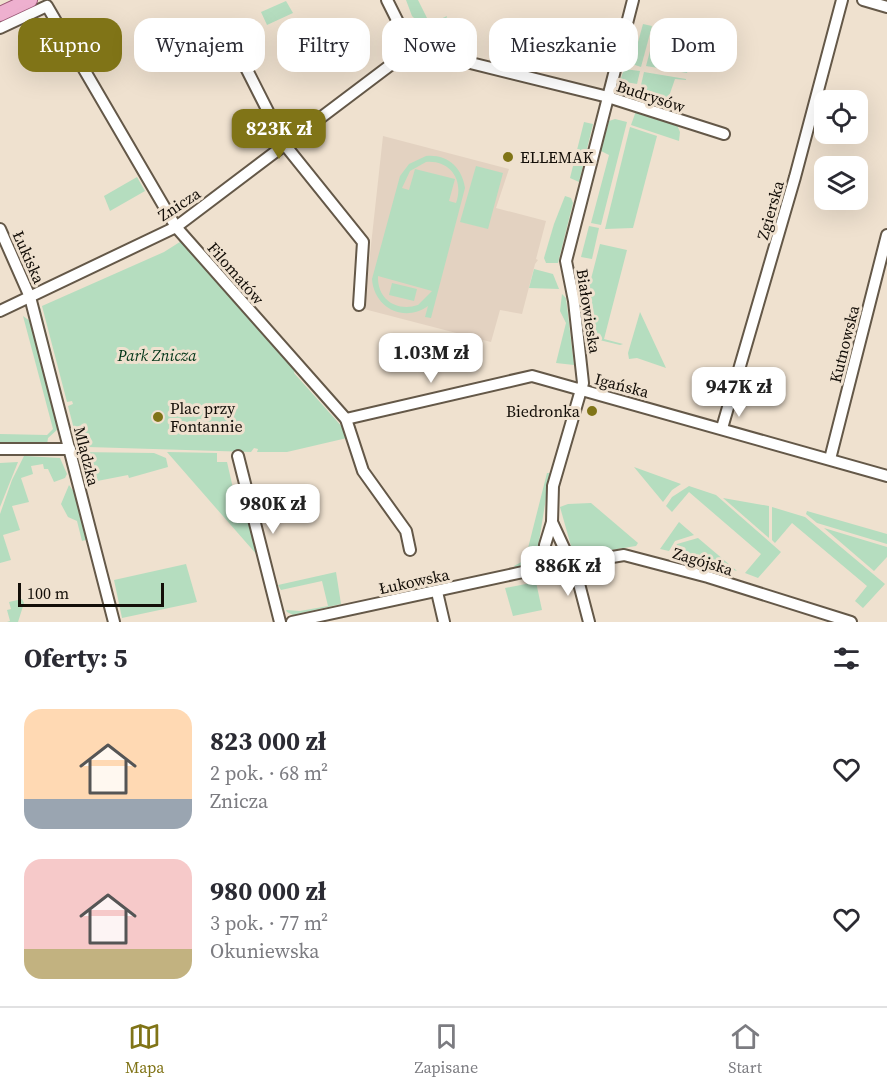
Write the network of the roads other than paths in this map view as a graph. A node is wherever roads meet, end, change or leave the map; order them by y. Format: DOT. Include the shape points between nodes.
graph roads {
  1 [pos="30,0"];
  2 [pos="387,0"];
  3 [pos="633,0"];
  4 [pos="842,0"];
  5 [pos="863,0"];
  6 [pos="887,7"];
  7 [pos="0,14"];
  8 [pos="397,18"];
  9 [pos="0,28"];
  10 [pos="477,64"];
  11 [pos="382,71"];
  12 [pos="248,72"];
  13 [pos="608,97"];
  14 [pos="724,134"];
  15 [pos="285,145"];
  16 [pos="176,227"];
  17 [pos="0,229"];
  18 [pos="887,235"];
  19 [pos="30,297"];
  20 [pos="359,305"];
  21 [pos="0,311"];
  22 [pos="582,390"];
  23 [pos="346,419"];
  24 [pos="722,428"];
  25 [pos="0,449"];
  26 [pos="70,449"];
  27 [pos="238,456"];
  28 [pos="830,459"];
  29 [pos="887,476"];
  30 [pos="552,522"];
  31 [pos="410,550"];
  32 [pos="572,563"];
  33 [pos="543,568"];
  34 [pos="437,592"];
  35 [pos="114,622"];
  36 [pos="280,622"];
  37 [pos="292,622"];
  38 [pos="444,622"];
  39 [pos="589,622"];
  40 [pos="851,622"];
  1 -- 7 [label="main road"];
  2 -- 8 [label="street"];
  3 -- 13 [label="street, Białowieska"];
  4 -- 24 [label="street, Zgierska"];
  5 -- 6 [label="street"];
  9 -- 16 [label="street, Filomatów" via="47,6"];
  10 -- 13 [label="street, Budrysów"];
  11 -- 15 [label="street, Znicza"];
  12 -- 15 [label="street"];
  13 -- 14 [label="street, Budrysów"];
  13 -- 22 [label="street, Białowieska" via="566,261 579,339"];
  15 -- 16 [label="street, Znicza"];
  15 -- 20 [label="street" via="363,242"];
  16 -- 19 [label="street, Znicza"];
  16 -- 23 [label="street, Filomatów"];
  17 -- 19 [label="street, Łukiska"];
  18 -- 28 [label="street, Kutnowska"];
  19 -- 21 [label="street, Znicza"];
  19 -- 26 [label="street, Mlądzka"];
  22 -- 23 [label="street, Igańska" via="540,377 523,377"];
  22 -- 24 [label="street, Igańska"];
  22 -- 30 [label="street, Białowieska" via="554,486"];
  23 -- 31 [label="street, Filomatów" via="363,471 406,531"];
  24 -- 28 [label="street, Igańska"];
  25 -- 26 [label="street"];
  26 -- 35 [label="street, Mlądzka"];
  27 -- 36 [label="street"];
  28 -- 29 [label="street, Igańska"];
  30 -- 32 [label="street, Białowieska"];
  30 -- 33 [label="street, Białowieska"];
  32 -- 33 [label="street, Zagójska"];
  32 -- 39 [label="street, Białowieska"];
  32 -- 40 [label="street, Zagójska" via="615,556 637,557"];
  33 -- 34 [label="street, Łukowska"];
  34 -- 37 [label="street, Łukowska"];
  34 -- 38 [label="street"];
}
